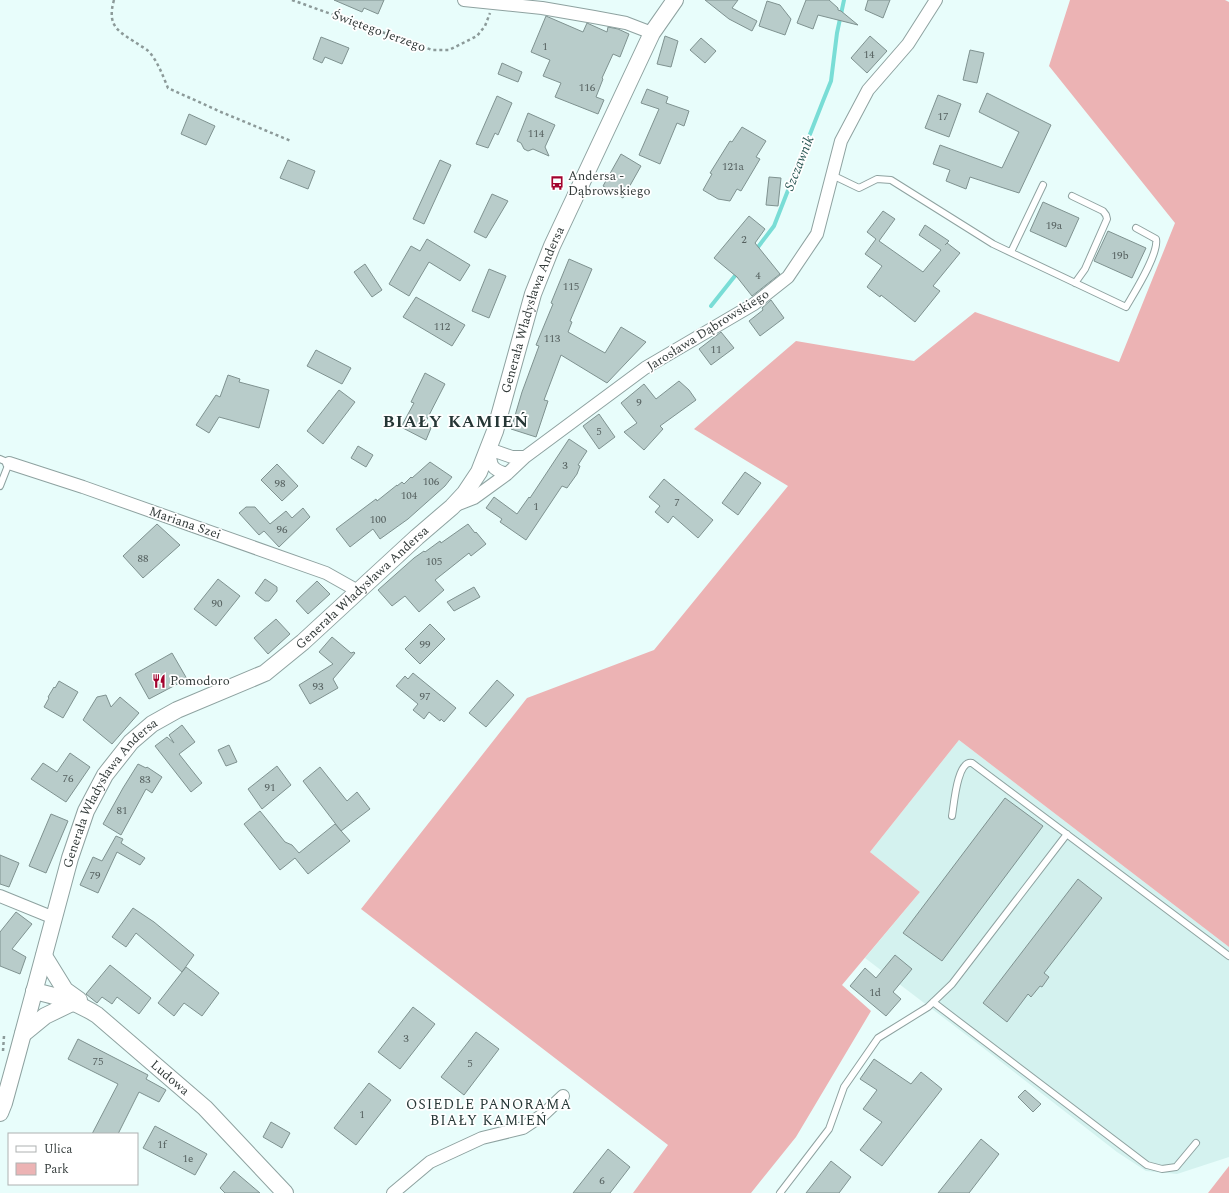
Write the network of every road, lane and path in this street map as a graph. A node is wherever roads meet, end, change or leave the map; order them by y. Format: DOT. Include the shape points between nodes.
graph roads {
  1 [pos="114,0"];
  2 [pos="292,0"];
  3 [pos="464,0"];
  4 [pos="675,0"];
  5 [pos="479,1"];
  6 [pos="934,1"];
  7 [pos="494,4"];
  8 [pos="652,33"];
  9 [pos="291,141"];
  10 [pos="832,175"];
  11 [pos="1042,185"];
  12 [pos="1072,196"];
  13 [pos="1136,228"];
  14 [pos="1011,252"];
  15 [pos="1076,283"];
  16 [pos="489,449"];
  17 [pos="525,457"];
  18 [pos="5,461"];
  19 [pos="507,474"];
  20 [pos="0,486"];
  21 [pos="452,507"];
  22 [pos="358,591"];
  23 [pos="952,816"];
  24 [pos="1067,834"];
  25 [pos="0,896"];
  26 [pos="54,918"];
  27 [pos="44,956"];
  28 [pos="1229,956"];
  29 [pos="34,990"];
  30 [pos="933,1002"];
  31 [pos="80,1005"];
  32 [pos="23,1034"];
  33 [pos="563,1096"];
  34 [pos="0,1113"];
  35 [pos="1196,1143"];
  36 [pos="285,1193"];
  37 [pos="394,1193"];
  38 [pos="780,1193"];
  1 -- 9 [label="path" via="111,12 113,25 150,52 168,88"];
  2 -- 7 [label="path, Świętego Jerzego" via="432,50 449,50 476,36 485,26"];
  3 -- 5 [label="street"];
  4 -- 8 [label="street, Generała Władysława Andersa"];
  5 -- 7 [label="street"];
  6 -- 10 [label="street, Jarosława Dąbrowskiego" via="908,44 868,90 841,141"];
  7 -- 8 [label="street" via="594,16 626,23"];
  8 -- 16 [label="street, Generała Władysława Andersa" via="573,197 533,294 496,432"];
  10 -- 14 [label="lane" via="859,188 877,179 891,180 993,244"];
  10 -- 17 [label="street, Jarosława Dąbrowskiego" via="817,234 788,277 754,304 646,368"];
  11 -- 14 [label="lane"];
  12 -- 15 [label="lane" via="1103,211 1107,219"];
  13 -- 15 [label="lane" via="1156,239 1157,244 1126,307"];
  14 -- 15 [label="lane"];
  16 -- 17 [label="street" via="512,457"];
  16 -- 19 [label="street" via="491,466"];
  16 -- 21 [label="street, Generała Władysława Andersa" via="479,472"];
  17 -- 19 [label="street, Jarosława Dąbrowskiego"];
  18 -- 20 [label="lane"];
  18 -- 22 [label="street, Mariana Szei" via="326,573"];
  19 -- 21 [label="street, Jarosława Dąbrowskiego" via="474,498"];
  21 -- 22 [label="street, Generała Władysława Andersa"];
  22 -- 26 [label="street, Generała Władysława Andersa" via="265,673 177,710 152,724 131,742 105,775 86,811"];
  23 -- 24 [label="lane" via="960,772 969,762"];
  24 -- 28 [label="lane"];
  24 -- 30 [label="lane" via="952,984"];
  25 -- 26 [label="street"];
  26 -- 27 [label="street, Generała Władysława Andersa"];
  27 -- 29 [label="street, Generała Władysława Andersa"];
  27 -- 31 [label="street" via="65,990 76,998"];
  29 -- 31 [label="street, Ludowa"];
  29 -- 32 [label="street, Generała Władysława Andersa"];
  30 -- 35 [label="lane" via="1147,1165 1162,1169 1176,1167"];
  30 -- 38 [label="lane" via="902,1025 878,1038 844,1088 829,1129"];
  31 -- 32 [label="street" via="44,1016"];
  31 -- 36 [label="street, Ludowa" via="97,1015 204,1108"];
  32 -- 34 [label="street, Generała Władysława Andersa"];
  33 -- 37 [label="street" via="544,1114 523,1128 482,1138 430,1162"];
}
